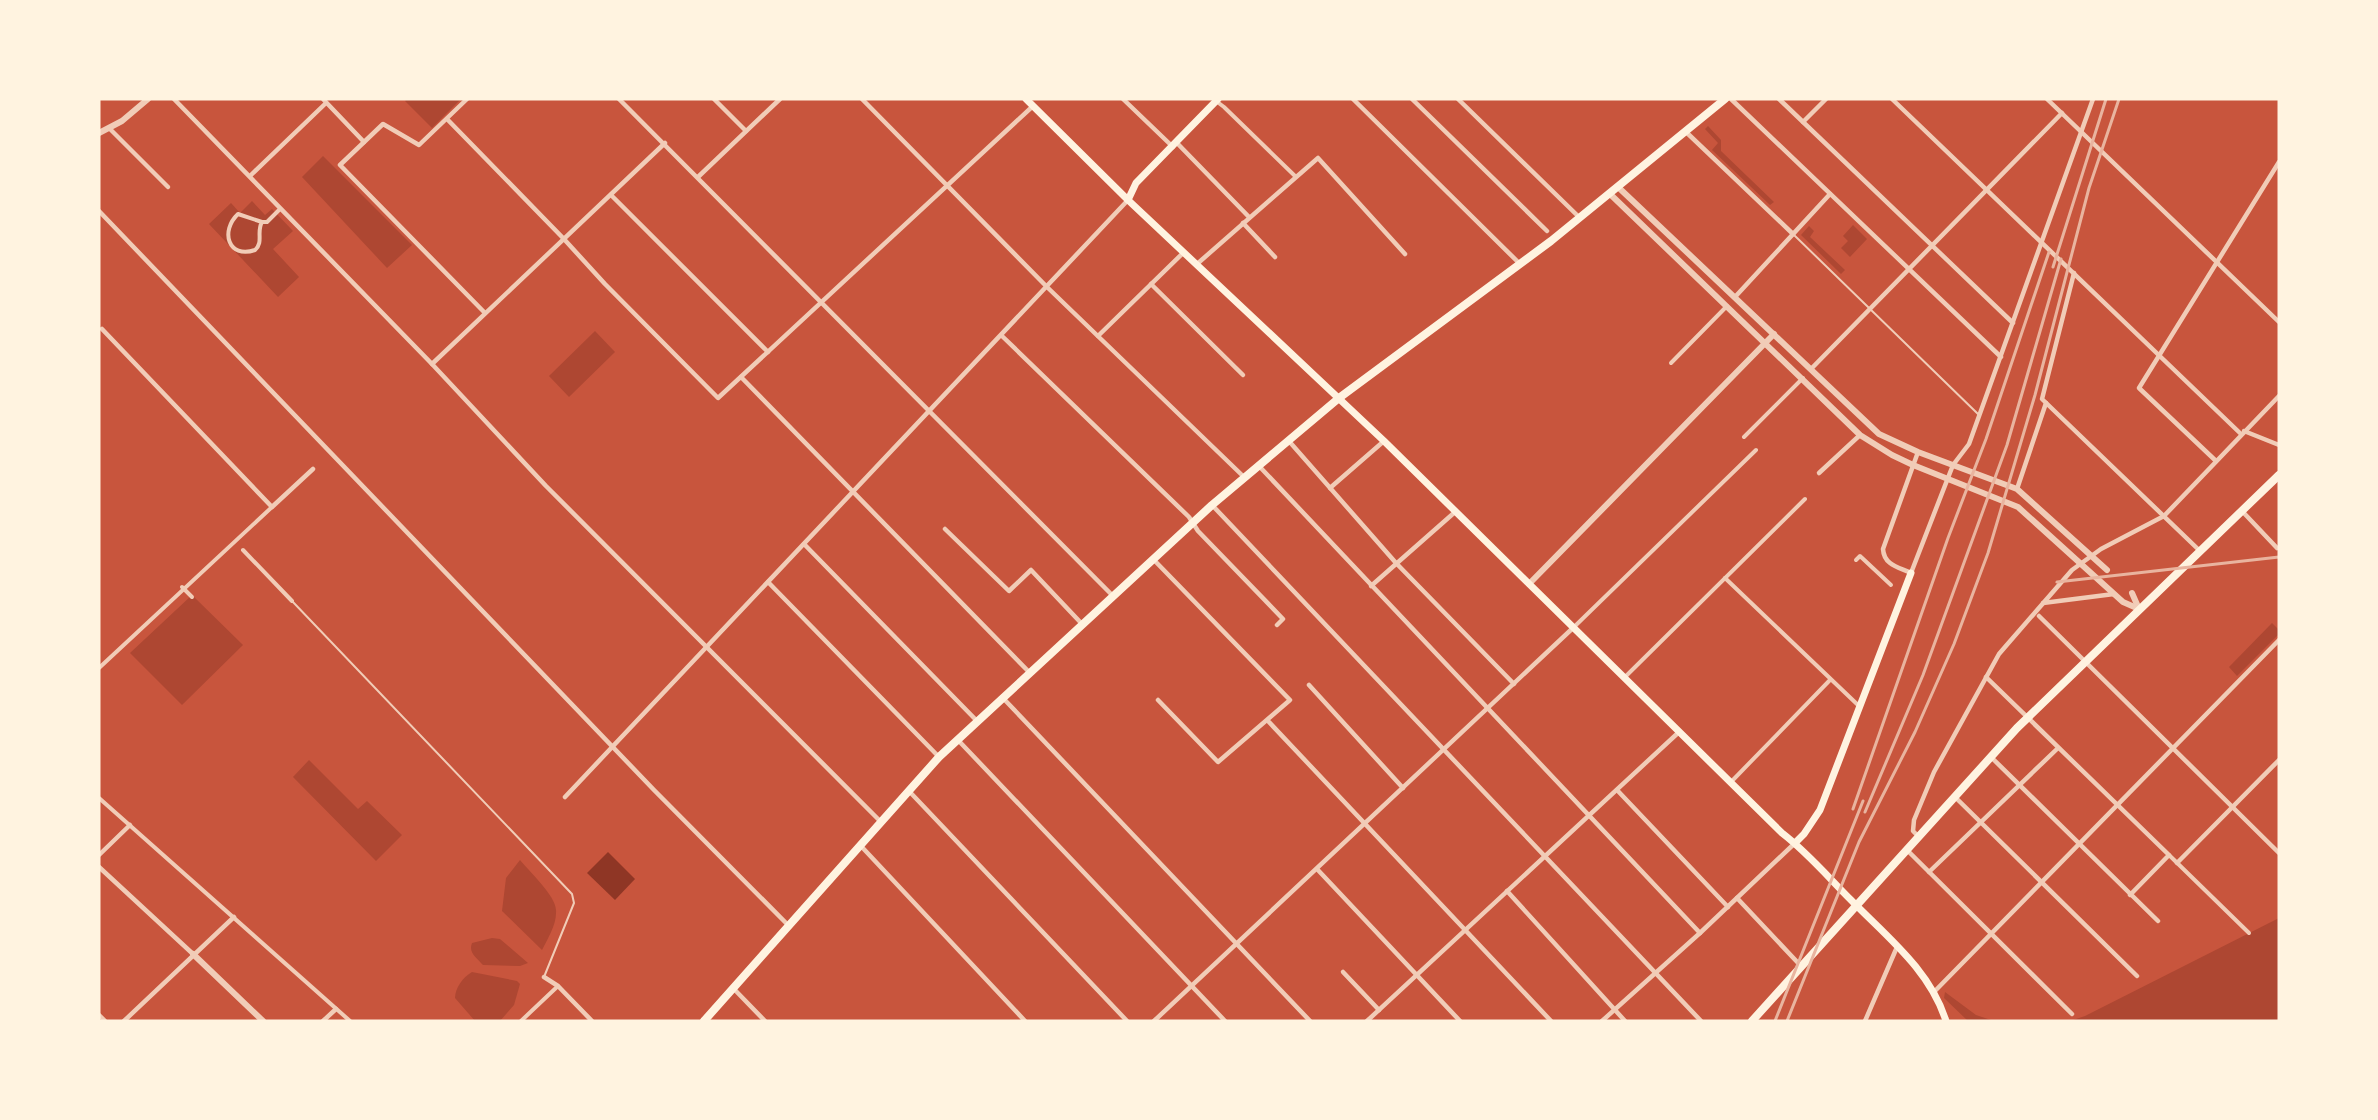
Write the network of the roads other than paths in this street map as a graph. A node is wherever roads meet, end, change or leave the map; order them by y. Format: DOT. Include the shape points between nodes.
graph roads {
  1 [pos="148,99"];
  2 [pos="174,99"];
  3 [pos="468,99"];
  4 [pos="619,99"];
  5 [pos="714,99"];
  6 [pos="780,99"];
  7 [pos="862,99"];
  8 [pos="1026,99"];
  9 [pos="1123,99"];
  10 [pos="1353,99"];
  11 [pos="1458,99"];
  12 [pos="1779,99"];
  13 [pos="1826,99"];
  14 [pos="1892,99"];
  15 [pos="2047,99"];
  16 [pos="2093,99"];
  17 [pos="1216,100"];
  18 [pos="1414,100"];
  19 [pos="1725,100"];
  20 [pos="325,101"];
  21 [pos="1033,106"];
  22 [pos="2062,113"];
  23 [pos="447,119"];
  24 [pos="1803,122"];
  25 [pos="109,128"];
  26 [pos="746,131"];
  27 [pos="1684,131"];
  28 [pos="2081,131"];
  29 [pos="99,133"];
  30 [pos="364,142"];
  31 [pos="665,143"];
  32 [pos="1175,145"];
  33 [pos="2279,162"];
  34 [pos="1295,176"];
  35 [pos="250,177"];
  36 [pos="698,177"];
  37 [pos="168,187"];
  38 [pos="948,187"];
  39 [pos="1618,187"];
  40 [pos="1986,190"];
  41 [pos="1610,194"];
  42 [pos="1830,194"];
  43 [pos="611,195"];
  44 [pos="1128,200"];
  45 [pos="280,209"];
  46 [pos="99,211"];
  47 [pos="1249,217"];
  48 [pos="1580,218"];
  49 [pos="262,222"];
  50 [pos="1243,223"];
  51 [pos="1547,231"];
  52 [pos="1793,234"];
  53 [pos="563,238"];
  54 [pos="2042,243"];
  55 [pos="1933,244"];
  56 [pos="1184,252"];
  57 [pos="1404,254"];
  58 [pos="1275,257"];
  59 [pos="2215,262"];
  60 [pos="1197,264"];
  61 [pos="1520,264"];
  62 [pos="1909,269"];
  63 [pos="2074,273"];
  64 [pos="1151,284"];
  65 [pos="1047,287"];
  66 [pos="1735,297"];
  67 [pos="821,304"];
  68 [pos="1728,305"];
  69 [pos="1871,308"];
  70 [pos="484,312"];
  71 [pos="2279,322"];
  72 [pos="2013,323"];
  73 [pos="102,329"];
  74 [pos="1774,334"];
  75 [pos="1002,336"];
  76 [pos="1098,336"];
  77 [pos="1766,343"];
  78 [pos="768,352"];
  79 [pos="2158,354"];
  80 [pos="2001,357"];
  81 [pos="1671,363"];
  82 [pos="432,364"];
  83 [pos="1811,369"];
  84 [pos="1243,375"];
  85 [pos="741,377"];
  86 [pos="1803,378"];
  87 [pos="2279,396"];
  88 [pos="1339,398"];
  89 [pos="2046,403"];
  90 [pos="930,411"];
  91 [pos="1979,415"];
  92 [pos="2242,432"];
  93 [pos="1860,435"];
  94 [pos="1744,437"];
  95 [pos="1288,440"];
  96 [pos="1384,441"];
  97 [pos="2279,445"];
  98 [pos="1756,450"];
  99 [pos="1918,452"];
  100 [pos="2216,461"];
  101 [pos="1258,465"];
  102 [pos="1913,465"];
  103 [pos="1953,465"];
  104 [pos="313,469"];
  105 [pos="1820,473"];
  106 [pos="2279,476"];
  107 [pos="1244,477"];
  108 [pos="1948,479"];
  109 [pos="1330,488"];
  110 [pos="2017,489"];
  111 [pos="854,491"];
  112 [pos="1805,499"];
  113 [pos="1212,505"];
  114 [pos="272,507"];
  115 [pos="2242,511"];
  116 [pos="1455,512"];
  117 [pos="2164,516"];
  118 [pos="1192,523"];
  119 [pos="945,529"];
  120 [pos="804,544"];
  121 [pos="2277,548"];
  122 [pos="243,550"];
  123 [pos="2200,551"];
  124 [pos="2090,555"];
  125 [pos="1154,560"];
  126 [pos="1856,560"];
  127 [pos="1396,563"];
  128 [pos="2079,563"];
  129 [pos="2107,570"];
  130 [pos="1911,573"];
  131 [pos="1725,578"];
  132 [pos="768,582"];
  133 [pos="1529,584"];
  134 [pos="1891,585"];
  135 [pos="1371,586"];
  136 [pos="182,587"];
  137 [pos="2114,594"];
  138 [pos="2132,594"];
  139 [pos="1113,596"];
  140 [pos="192,597"];
  141 [pos="292,601"];
  142 [pos="2043,603"];
  143 [pos="2139,609"];
  144 [pos="2039,616"];
  145 [pos="1082,624"];
  146 [pos="1277,625"];
  147 [pos="1574,627"];
  148 [pos="2279,640"];
  149 [pos="706,648"];
  150 [pos="2086,662"];
  151 [pos="99,668"];
  152 [pos="1029,672"];
  153 [pos="1986,677"];
  154 [pos="1624,678"];
  155 [pos="1830,680"];
  156 [pos="1514,684"];
  157 [pos="1309,686"];
  158 [pos="1002,697"];
  159 [pos="1158,700"];
  160 [pos="1859,706"];
  161 [pos="1488,709"];
  162 [pos="2028,717"];
  163 [pos="976,721"];
  164 [pos="1268,722"];
  165 [pos="1686,726"];
  166 [pos="1680,732"];
  167 [pos="957,739"];
  168 [pos="613,746"];
  169 [pos="2058,748"];
  170 [pos="2173,749"];
  171 [pos="1444,750"];
  172 [pos="939,757"];
  173 [pos="1990,757"];
  174 [pos="2279,760"];
  175 [pos="1731,782"];
  176 [pos="2020,785"];
  177 [pos="1403,788"];
  178 [pos="908,790"];
  179 [pos="1617,790"];
  180 [pos="565,797"];
  181 [pos="1955,797"];
  182 [pos="99,798"];
  183 [pos="2117,807"];
  184 [pos="2233,807"];
  185 [pos="1589,815"];
  186 [pos="880,821"];
  187 [pos="1981,822"];
  188 [pos="1365,824"];
  189 [pos="129,825"];
  190 [pos="1918,837"];
  191 [pos="1795,843"];
  192 [pos="860,845"];
  193 [pos="2080,845"];
  194 [pos="1907,850"];
  195 [pos="2279,853"];
  196 [pos="99,855"];
  197 [pos="2169,855"];
  198 [pos="1546,856"];
  199 [pos="2177,863"];
  200 [pos="99,867"];
  201 [pos="1317,869"];
  202 [pos="1929,872"];
  203 [pos="2043,883"];
  204 [pos="1507,891"];
  205 [pos="2130,895"];
  206 [pos="1737,898"];
  207 [pos="1856,905"];
  208 [pos="1728,907"];
  209 [pos="234,917"];
  210 [pos="2158,921"];
  211 [pos="788,926"];
  212 [pos="1465,930"];
  213 [pos="1700,933"];
  214 [pos="2249,933"];
  215 [pos="1992,934"];
  216 [pos="1238,944"];
  217 [pos="1897,947"];
  218 [pos="193,954"];
  219 [pos="1800,965"];
  220 [pos="1343,972"];
  221 [pos="1655,972"];
  222 [pos="1416,975"];
  223 [pos="2137,976"];
  224 [pos="544,978"];
  225 [pos="558,986"];
  226 [pos="1192,986"];
  227 [pos="733,988"];
  228 [pos="1934,992"];
  229 [pos="336,1009"];
  230 [pos="1379,1010"];
  231 [pos="1614,1010"];
  232 [pos="2072,1014"];
  233 [pos="99,1015"];
  234 [pos="105,1021"];
  235 [pos="124,1021"];
  236 [pos="263,1021"];
  237 [pos="323,1021"];
  238 [pos="350,1021"];
  239 [pos="521,1021"];
  240 [pos="592,1021"];
  241 [pos="704,1021"];
  242 [pos="765,1021"];
  243 [pos="1025,1021"];
  244 [pos="1127,1021"];
  245 [pos="1154,1021"];
  246 [pos="1225,1021"];
  247 [pos="1310,1021"];
  248 [pos="1367,1021"];
  249 [pos="1460,1021"];
  250 [pos="1551,1021"];
  251 [pos="1602,1021"];
  252 [pos="1625,1021"];
  253 [pos="1701,1021"];
  254 [pos="1752,1021"];
  255 [pos="1864,1021"];
  256 [pos="1946,1021"];
  1 -- 25 [label="street"];
  2 -- 35 [label="street"];
  3 -- 23 [label="street"];
  4 -- 31 [label="street"];
  5 -- 26 [label="street"];
  6 -- 26 [label="street"];
  7 -- 38 [label="street"];
  8 -- 21 [label="main road"];
  9 -- 32 [label="street"];
  10 -- 61 [label="street"];
  11 -- 48 [label="street"];
  12 -- 24 [label="street"];
  13 -- 24 [label="street"];
  14 -- 40 [label="street"];
  15 -- 22 [label="street"];
  16 -- 28 [label="street"];
  17 -- 32 [label="main road"];
  17 -- 34 [label="street"];
  18 -- 51 [label="street"];
  19 -- 27 [label="main road"];
  19 -- 42 [label="street"];
  20 -- 30 [label="street"];
  20 -- 35 [label="street"];
  21 -- 38 [label="street"];
  21 -- 44 [label="main road"];
  22 -- 28 [label="street"];
  22 -- 40 [label="street"];
  23 -- 30 [label="street" via="419,145 383,124"];
  23 -- 53 [label="street"];
  24 -- 55 [label="street"];
  25 -- 29 [label="street"];
  25 -- 37 [label="street"];
  26 -- 36 [label="street"];
  27 -- 39 [label="main road"];
  27 -- 52 [label="street"];
  28 -- 54 [label="street"];
  28 -- 59 [label="street"];
  30 -- 70 [label="street" via="340,165"];
  31 -- 36 [label="street"];
  31 -- 43 [label="street"];
  32 -- 44 [label="main road" via="1136,183"];
  32 -- 47 [label="street"];
  33 -- 59 [label="street"];
  34 -- 47 [label="street"];
  34 -- 57 [label="street" via="1318,158"];
  35 -- 45 [label="street"];
  36 -- 67 [label="street"];
  38 -- 65 [label="street"];
  38 -- 67 [label="street"];
  39 -- 41 [label="main road"];
  39 -- 66 [label="street"];
  40 -- 54 [label="street"];
  40 -- 55 [label="street"];
  41 -- 48 [label="main road"];
  41 -- 68 [label="street"];
  42 -- 52 [label="street"];
  42 -- 62 [label="street"];
  43 -- 53 [label="street"];
  43 -- 78 [label="street"];
  44 -- 56 [label="main road"];
  44 -- 65 [label="street"];
  45 -- 49 [label="street"];
  45 -- 82 [label="street"];
  46 -- 168 [label="street"];
  47 -- 50 [label="street"];
  48 -- 61 [label="main road" via="1553,243"];
  49 -- 49 [label="street" via="238,214 227,234 228,245 246,252 255,250"];
  50 -- 58 [label="street"];
  50 -- 60 [label="street"];
  52 -- 66 [label="street"];
  52 -- 69 [label="lane"];
  53 -- 70 [label="street"];
  53 -- 85 [label="street" via="718,398"];
  54 -- 63 [label="street"];
  54 -- 72 [label="street"];
  55 -- 62 [label="street"];
  55 -- 72 [label="street"];
  56 -- 60 [label="main road"];
  56 -- 64 [label="street"];
  59 -- 71 [label="street"];
  59 -- 79 [label="street"];
  60 -- 88 [label="main road"];
  61 -- 88 [label="main road"];
  62 -- 69 [label="street"];
  62 -- 80 [label="street"];
  63 -- 79 [label="street"];
  63 -- 89 [label="street" via="2042,399"];
  64 -- 76 [label="street"];
  64 -- 84 [label="street"];
  65 -- 75 [label="street"];
  65 -- 76 [label="street"];
  66 -- 74 [label="street"];
  67 -- 78 [label="street"];
  67 -- 90 [label="street"];
  68 -- 77 [label="street"];
  68 -- 81 [label="street"];
  69 -- 83 [label="street"];
  69 -- 91 [label="lane"];
  70 -- 82 [label="street"];
  72 -- 80 [label="street"];
  73 -- 114 [label="street"];
  74 -- 77 [label="street"];
  74 -- 83 [label="street"];
  75 -- 90 [label="street"];
  75 -- 118 [label="street"];
  76 -- 107 [label="street"];
  77 -- 86 [label="street"];
  77 -- 133 [label="street"];
  78 -- 85 [label="street"];
  79 -- 92 [label="street"];
  79 -- 100 [label="street" via="2139,388"];
  80 -- 91 [label="street"];
  82 -- 149 [label="street"];
  83 -- 99 [label="street" via="1873,429"];
  85 -- 111 [label="street"];
  86 -- 93 [label="street"];
  86 -- 94 [label="street"];
  87 -- 92 [label="street"];
  88 -- 95 [label="main road"];
  88 -- 96 [label="main road"];
  89 -- 110 [label="street"];
  89 -- 117 [label="street"];
  90 -- 111 [label="street"];
  90 -- 139 [label="street"];
  91 -- 103 [label="street" via="1965,451"];
  92 -- 97 [label="street"];
  92 -- 100 [label="street"];
  93 -- 102 [label="street"];
  93 -- 105 [label="street"];
  95 -- 101 [label="main road"];
  95 -- 109 [label="street"];
  96 -- 109 [label="street"];
  96 -- 116 [label="main road"];
  98 -- 147 [label="street"];
  99 -- 102 [label="street"];
  99 -- 103 [label="street"];
  100 -- 117 [label="street"];
  101 -- 107 [label="main road"];
  101 -- 135 [label="street"];
  102 -- 108 [label="street"];
  102 -- 130 [label="street" via="1883,552 1889,563"];
  103 -- 108 [label="street"];
  103 -- 110 [label="street"];
  104 -- 114 [label="street"];
  106 -- 115 [label="main road"];
  107 -- 113 [label="main road"];
  108 -- 128 [label="street" via="2018,507"];
  108 -- 130 [label="street"];
  109 -- 127 [label="street"];
  110 -- 124 [label="street"];
  111 -- 120 [label="street"];
  111 -- 152 [label="street"];
  112 -- 131 [label="street"];
  113 -- 118 [label="main road"];
  113 -- 171 [label="street"];
  114 -- 151 [label="street"];
  115 -- 121 [label="street"];
  115 -- 123 [label="main road"];
  116 -- 127 [label="street"];
  116 -- 133 [label="main road"];
  117 -- 123 [label="street"];
  117 -- 124 [label="street"];
  118 -- 125 [label="main road"];
  118 -- 146 [label="street" via="1282,619"];
  119 -- 145 [label="street" via="1009,591 1031,570"];
  120 -- 132 [label="street"];
  120 -- 163 [label="street"];
  122 -- 141 [label="street"];
  123 -- 143 [label="main road"];
  124 -- 128 [label="street"];
  124 -- 129 [label="street"];
  125 -- 139 [label="main road"];
  125 -- 164 [label="street" via="1290,700"];
  126 -- 134 [label="street" via="1860,556"];
  127 -- 135 [label="street"];
  127 -- 156 [label="street"];
  128 -- 137 [label="street"];
  128 -- 142 [label="street"];
  130 -- 160 [label="main road"];
  131 -- 154 [label="street"];
  131 -- 155 [label="street"];
  132 -- 149 [label="street"];
  132 -- 172 [label="street"];
  133 -- 147 [label="main road"];
  135 -- 161 [label="street"];
  136 -- 140 [label="street"];
  137 -- 142 [label="street"];
  137 -- 143 [label="street"];
  138 -- 143 [label="street"];
  139 -- 145 [label="main road"];
  141 -- 224 [label="lane" via="572,894 574,903"];
  142 -- 153 [label="street" via="2005,646"];
  143 -- 150 [label="main road"];
  144 -- 150 [label="street"];
  145 -- 152 [label="main road"];
  147 -- 154 [label="main road"];
  147 -- 156 [label="street"];
  148 -- 170 [label="street"];
  149 -- 168 [label="street"];
  149 -- 186 [label="street"];
  150 -- 162 [label="main road"];
  150 -- 170 [label="street"];
  152 -- 158 [label="main road"];
  153 -- 162 [label="street"];
  153 -- 190 [label="street" via="1934,772 1914,820 1912,831"];
  154 -- 166 [label="main road"];
  155 -- 160 [label="street"];
  155 -- 175 [label="street"];
  156 -- 161 [label="street"];
  157 -- 177 [label="street"];
  158 -- 163 [label="main road"];
  158 -- 216 [label="street"];
  159 -- 164 [label="street" via="1218,762"];
  160 -- 191 [label="main road" via="1820,810"];
  161 -- 171 [label="street"];
  161 -- 185 [label="street"];
  162 -- 169 [label="street"];
  162 -- 173 [label="main road"];
  163 -- 167 [label="main road"];
  164 -- 188 [label="street"];
  165 -- 166 [label="street"];
  166 -- 175 [label="main road"];
  166 -- 179 [label="street"];
  167 -- 172 [label="main road"];
  167 -- 226 [label="street"];
  168 -- 180 [label="street"];
  168 -- 211 [label="street"];
  169 -- 176 [label="street"];
  169 -- 183 [label="street"];
  170 -- 183 [label="street"];
  170 -- 184 [label="street"];
  171 -- 177 [label="street"];
  171 -- 198 [label="street"];
  172 -- 178 [label="main road"];
  173 -- 176 [label="street"];
  173 -- 181 [label="main road"];
  174 -- 184 [label="street"];
  175 -- 191 [label="main road"];
  176 -- 187 [label="street"];
  176 -- 193 [label="street"];
  177 -- 188 [label="street"];
  178 -- 186 [label="main road"];
  178 -- 244 [label="street"];
  179 -- 185 [label="street"];
  179 -- 208 [label="street"];
  181 -- 187 [label="street"];
  181 -- 190 [label="main road"];
  182 -- 189 [label="street"];
  183 -- 193 [label="street"];
  183 -- 197 [label="street"];
  184 -- 195 [label="street"];
  184 -- 199 [label="street"];
  185 -- 198 [label="street"];
  185 -- 213 [label="street"];
  186 -- 192 [label="main road"];
  187 -- 202 [label="street"];
  187 -- 203 [label="street"];
  188 -- 201 [label="street"];
  188 -- 212 [label="street"];
  189 -- 196 [label="street"];
  189 -- 209 [label="street"];
  190 -- 194 [label="main road"];
  191 -- 206 [label="street"];
  191 -- 207 [label="main road"];
  192 -- 211 [label="main road"];
  192 -- 243 [label="street"];
  193 -- 203 [label="street"];
  193 -- 205 [label="street"];
  194 -- 202 [label="street"];
  194 -- 207 [label="main road"];
  197 -- 199 [label="street"];
  197 -- 205 [label="street"];
  198 -- 204 [label="street"];
  198 -- 221 [label="street"];
  199 -- 214 [label="street"];
  200 -- 218 [label="street"];
  201 -- 216 [label="street"];
  201 -- 222 [label="street"];
  202 -- 215 [label="street"];
  203 -- 215 [label="street"];
  203 -- 223 [label="street"];
  204 -- 212 [label="street"];
  204 -- 231 [label="street"];
  205 -- 210 [label="street"];
  206 -- 208 [label="street"];
  206 -- 219 [label="street"];
  207 -- 217 [label="main road"];
  207 -- 219 [label="main road"];
  208 -- 213 [label="street"];
  209 -- 218 [label="street"];
  209 -- 229 [label="street"];
  211 -- 227 [label="main road"];
  212 -- 222 [label="street"];
  212 -- 250 [label="street"];
  213 -- 221 [label="street"];
  215 -- 228 [label="street"];
  215 -- 232 [label="street"];
  216 -- 226 [label="street"];
  216 -- 247 [label="street"];
  217 -- 228 [label="main road"];
  217 -- 255 [label="street"];
  218 -- 235 [label="street"];
  218 -- 236 [label="street"];
  219 -- 254 [label="main road"];
  220 -- 230 [label="street"];
  221 -- 231 [label="street"];
  221 -- 253 [label="street"];
  222 -- 230 [label="street"];
  222 -- 249 [label="street"];
  224 -- 225 [label="street"];
  225 -- 239 [label="street"];
  225 -- 240 [label="street"];
  226 -- 245 [label="street"];
  226 -- 246 [label="street"];
  227 -- 241 [label="main road"];
  227 -- 242 [label="street"];
  228 -- 256 [label="main road"];
  229 -- 237 [label="street"];
  229 -- 238 [label="street"];
  230 -- 248 [label="street"];
  231 -- 251 [label="street"];
  231 -- 252 [label="street"];
  233 -- 234 [label="street"];
}
